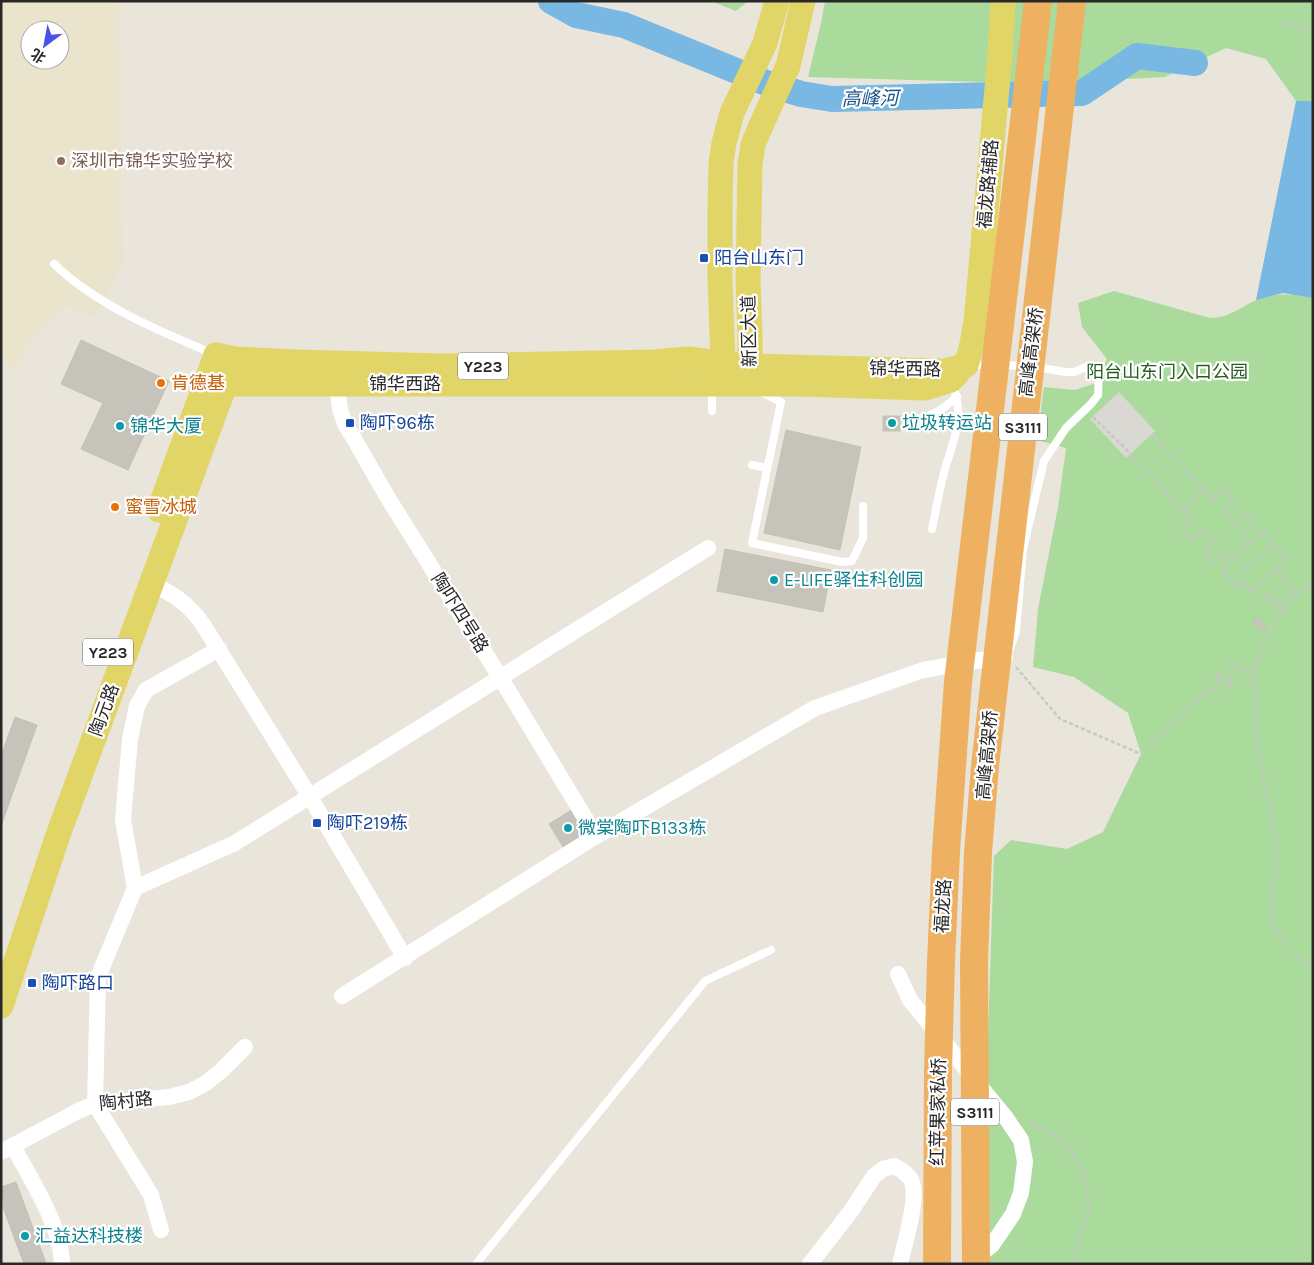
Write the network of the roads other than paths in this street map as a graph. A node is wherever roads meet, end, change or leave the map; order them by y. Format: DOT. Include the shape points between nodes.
graph roads {
  1 [pos="777,1"];
  2 [pos="803,1"];
  3 [pos="1003,1"];
  4 [pos="1038,1"];
  5 [pos="1072,1"];
  6 [pos="54,264"];
  7 [pos="720,280"];
  8 [pos="748,280"];
  9 [pos="225,357"];
  10 [pos="723,362"];
  11 [pos="750,375"];
  12 [pos="958,380"];
  13 [pos="224,384"];
  14 [pos="337,384"];
  15 [pos="712,384"];
  16 [pos="712,411"];
  17 [pos="908,424"];
  18 [pos="752,465"];
  19 [pos="767,468"];
  20 [pos="863,506"];
  21 [pos="932,529"];
  22 [pos="708,548"];
  23 [pos="151,583"];
  24 [pos="219,649"];
  25 [pos="1008,656"];
  26 [pos="500,677"];
  27 [pos="310,797"];
  28 [pos="596,836"];
  29 [pos="946,851"];
  30 [pos="978,853"];
  31 [pos="135,888"];
  32 [pos="1,950"];
  33 [pos="771,950"];
  34 [pos="405,958"];
  35 [pos="941,961"];
  36 [pos="974,961"];
  37 [pos="898,974"];
  38 [pos="342,996"];
  39 [pos="1,1006"];
  40 [pos="245,1047"];
  41 [pos="95,1104"];
  42 [pos="7,1149"];
  43 [pos="161,1230"];
  44 [pos="62,1264"];
  45 [pos="476,1264"];
  46 [pos="810,1264"];
  47 [pos="900,1264"];
  48 [pos="937,1264"];
  49 [pos="966,1264"];
  50 [pos="976,1264"];
  1 -- 7 [label="main road, 新区大道" via="760,56 729,123 721,163"];
  2 -- 8 [label="main road, 新区大道" via="788,66 753,145"];
  3 -- 12 [label="main road, 福龙路辅路" via="976,322 973,343"];
  4 -- 29 [label="highway, 高峰高架桥 / S3111" via="958,682"];
  5 -- 30 [label="highway, 高峰高架桥 / S3111" via="995,670"];
  6 -- 9 [label="lane" via="102,301 182,341"];
  7 -- 8 [label="main road"];
  7 -- 10 [label="main road, 新区大道"];
  8 -- 11 [label="main road, 新区大道"];
  9 -- 10 [label="main road, 锦华西路 / Y223" via="442,366 688,359"];
  9 -- 13 [label="main road"];
  9 -- 32 [label="main road, 陶元路 / Y223" via="47,820"];
  10 -- 11 [label="main road, 新区大道"];
  11 -- 12 [label="main road, 锦华西路 / Y223" via="925,388"];
  11 -- 15 [label="main road, 锦华西路 / Y223"];
  11 -- 19 [label="lane" via="768,396 781,402"];
  12 -- 17 [label="lane" via="946,407"];
  12 -- 21 [label="lane" via="958,430"];
  12 -- 25 [label="lane" via="1005,365 1065,372 1092,365 1099,372 1098,394 1066,428 1044,460 1023,549 1016,631"];
  13 -- 14 [label="main road, 锦华西路 / Y223"];
  13 -- 23 [label="main road, 陶元路 / Y223"];
  14 -- 15 [label="main road, 锦华西路 / Y223"];
  14 -- 26 [label="street, 陶吓四号路" via="338,402 345,424"];
  15 -- 16 [label="lane"];
  18 -- 19 [label="lane"];
  19 -- 20 [label="lane" via="752,543 842,562 852,561 864,538"];
  22 -- 26 [label="street"];
  23 -- 24 [label="street" via="190,607"];
  23 -- 39 [label="main road, 陶元路 / Y223" via="58,834"];
  24 -- 27 [label="street"];
  24 -- 31 [label="street" via="146,690 137,706 130,739 123,820"];
  25 -- 28 [label="street" via="923,670 815,708"];
  26 -- 27 [label="street"];
  26 -- 28 [label="street, 陶吓四号路"];
  27 -- 31 [label="street" via="235,843"];
  27 -- 34 [label="street"];
  28 -- 34 [label="street"];
  29 -- 35 [label="highway, 福龙路 / S3111"];
  30 -- 36 [label="highway, 福龙路 / S3111"];
  31 -- 41 [label="street" via="98,977"];
  33 -- 45 [label="lane" via="705,981"];
  34 -- 38 [label="street"];
  35 -- 48 [label="highway, 红苹果家私桥 / S3111"];
  36 -- 50 [label="highway, 红苹果家私桥 / S3111"];
  37 -- 49 [label="street" via="910,1000 1022,1140 1025,1162 1021,1194 1013,1214 992,1245"];
  40 -- 41 [label="street, 陶村路" via="206,1084 189,1092"];
  41 -- 42 [label="street, 陶村路"];
  41 -- 43 [label="street" via="151,1195"];
  42 -- 44 [label="street" via="36,1188 60,1243"];
  46 -- 47 [label="street" via="874,1176 882,1169 894,1166 911,1179 915,1195"];
}
